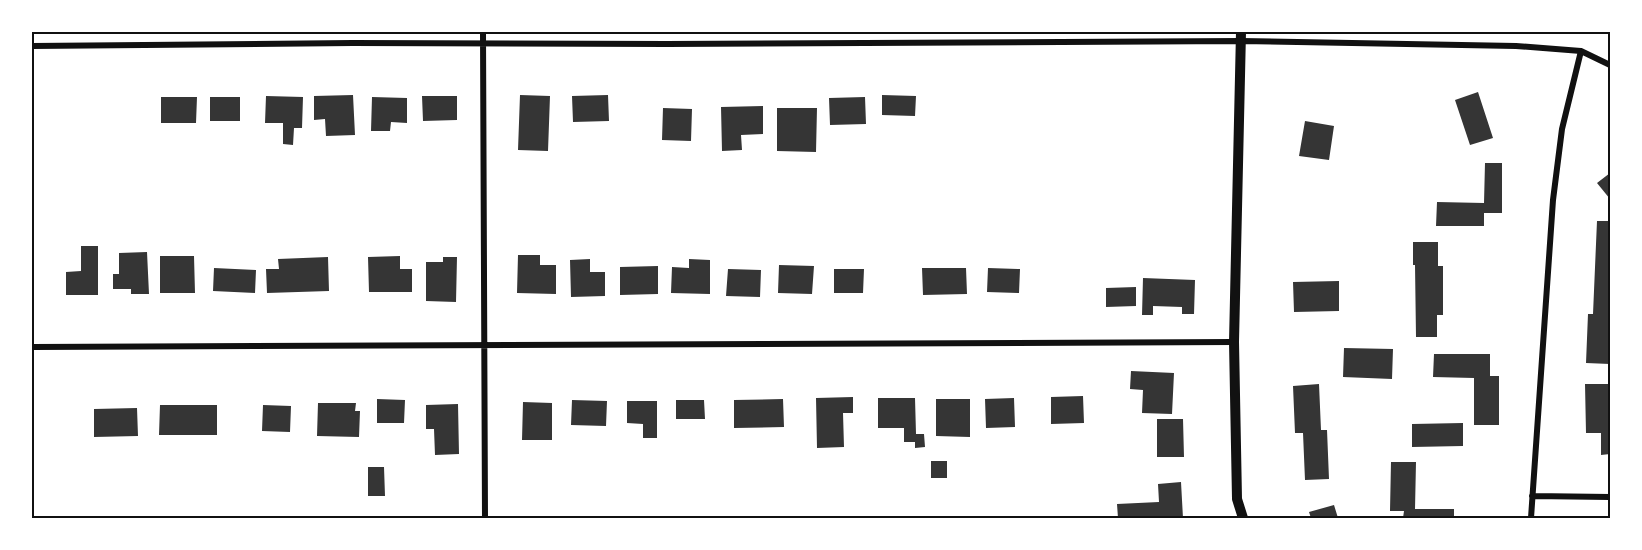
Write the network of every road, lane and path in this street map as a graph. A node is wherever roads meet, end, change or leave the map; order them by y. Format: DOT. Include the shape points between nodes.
graph roads {
  1 [pos="483,32"];
  2 [pos="1241,37"];
  3 [pos="483,44"];
  4 [pos="32,46"];
  5 [pos="1581,51"];
  6 [pos="1611,65"];
  7 [pos="1234,342"];
  8 [pos="484,346"];
  9 [pos="32,347"];
  10 [pos="1532,495"];
  11 [pos="1611,497"];
  12 [pos="485,519"];
  13 [pos="1243,519"];
  14 [pos="1531,519"];
  1 -- 3 [label="street"];
  2 -- 3 [label="street"];
  2 -- 5 [label="street"];
  2 -- 7 [label="street"];
  3 -- 4 [label="street"];
  3 -- 8 [label="street"];
  5 -- 6 [label="street"];
  5 -- 10 [label="street" via="1562,129 1553,200"];
  7 -- 8 [label="street"];
  7 -- 13 [label="street" via="1237,499"];
  8 -- 9 [label="street"];
  8 -- 12 [label="street"];
  10 -- 11 [label="street"];
  10 -- 14 [label="street"];
}
